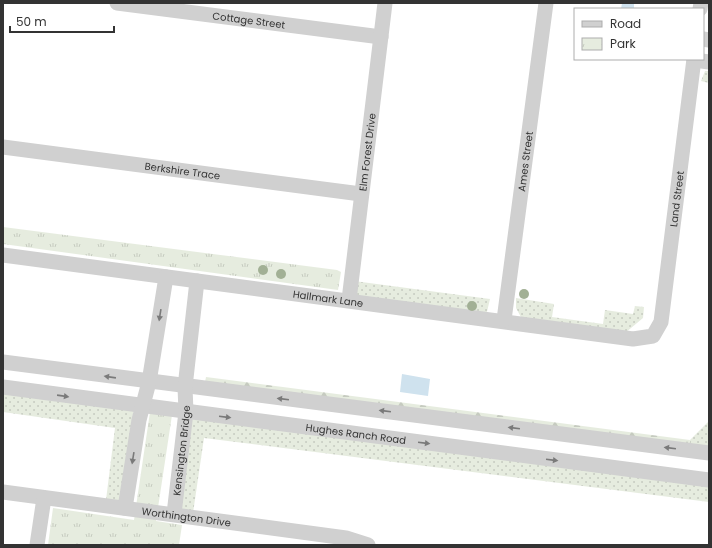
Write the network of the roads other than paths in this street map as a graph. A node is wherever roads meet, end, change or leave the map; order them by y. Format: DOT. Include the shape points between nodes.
graph roads {
  1 [pos="117,3"];
  2 [pos="385,3"];
  3 [pos="546,3"];
  4 [pos="381,37"];
  5 [pos="694,60"];
  6 [pos="709,62"];
  7 [pos="3,147"];
  8 [pos="361,194"];
  9 [pos="3,255"];
  10 [pos="166,277"];
  11 [pos="197,281"];
  12 [pos="349,300"];
  13 [pos="504,320"];
  14 [pos="653,336"];
  15 [pos="3,362"];
  16 [pos="149,382"];
  17 [pos="185,386"];
  18 [pos="3,387"];
  19 [pos="142,406"];
  20 [pos="186,412"];
  21 [pos="709,453"];
  22 [pos="709,480"];
  23 [pos="3,492"];
  24 [pos="44,498"];
  25 [pos="125,508"];
  26 [pos="174,514"];
  27 [pos="37,545"];
  28 [pos="368,545"];
  1 -- 4 [label="street, Cottage Street"];
  2 -- 4 [label="street, Elm Forest Drive"];
  3 -- 13 [label="street, Ames Street"];
  4 -- 8 [label="street, Elm Forest Drive"];
  5 -- 6 [label="street"];
  5 -- 14 [label="street, Land Street" via="661,322"];
  7 -- 8 [label="street, Berkshire Trace"];
  8 -- 12 [label="street, Elm Forest Drive"];
  9 -- 10 [label="street, Hallmark Lane"];
  10 -- 11 [label="street, Hallmark Lane"];
  10 -- 16 [label="street, one-way"];
  11 -- 12 [label="street, Hallmark Lane"];
  11 -- 17 [label="street, Kensington Bridge"];
  12 -- 13 [label="street, Hallmark Lane"];
  13 -- 14 [label="street, Hallmark Lane" via="634,339"];
  16 -- 15 [label="street, one-way"];
  16 -- 17 [label="street"];
  16 -- 19 [label="street"];
  17 -- 20 [label="street, Kensington Bridge"];
  21 -- 17 [label="street, one-way"];
  18 -- 19 [label="street, Hughes Ranch Road, one-way"];
  19 -- 20 [label="street, Hughes Ranch Road"];
  19 -- 25 [label="street, one-way"];
  20 -- 22 [label="street, Hughes Ranch Road, one-way"];
  20 -- 26 [label="street, Kensington Bridge"];
  23 -- 24 [label="street, Worthington Drive"];
  24 -- 25 [label="street, Worthington Drive"];
  24 -- 27 [label="street"];
  25 -- 26 [label="street, Worthington Drive"];
  26 -- 28 [label="street, Worthington Drive" via="346,538"];
}
